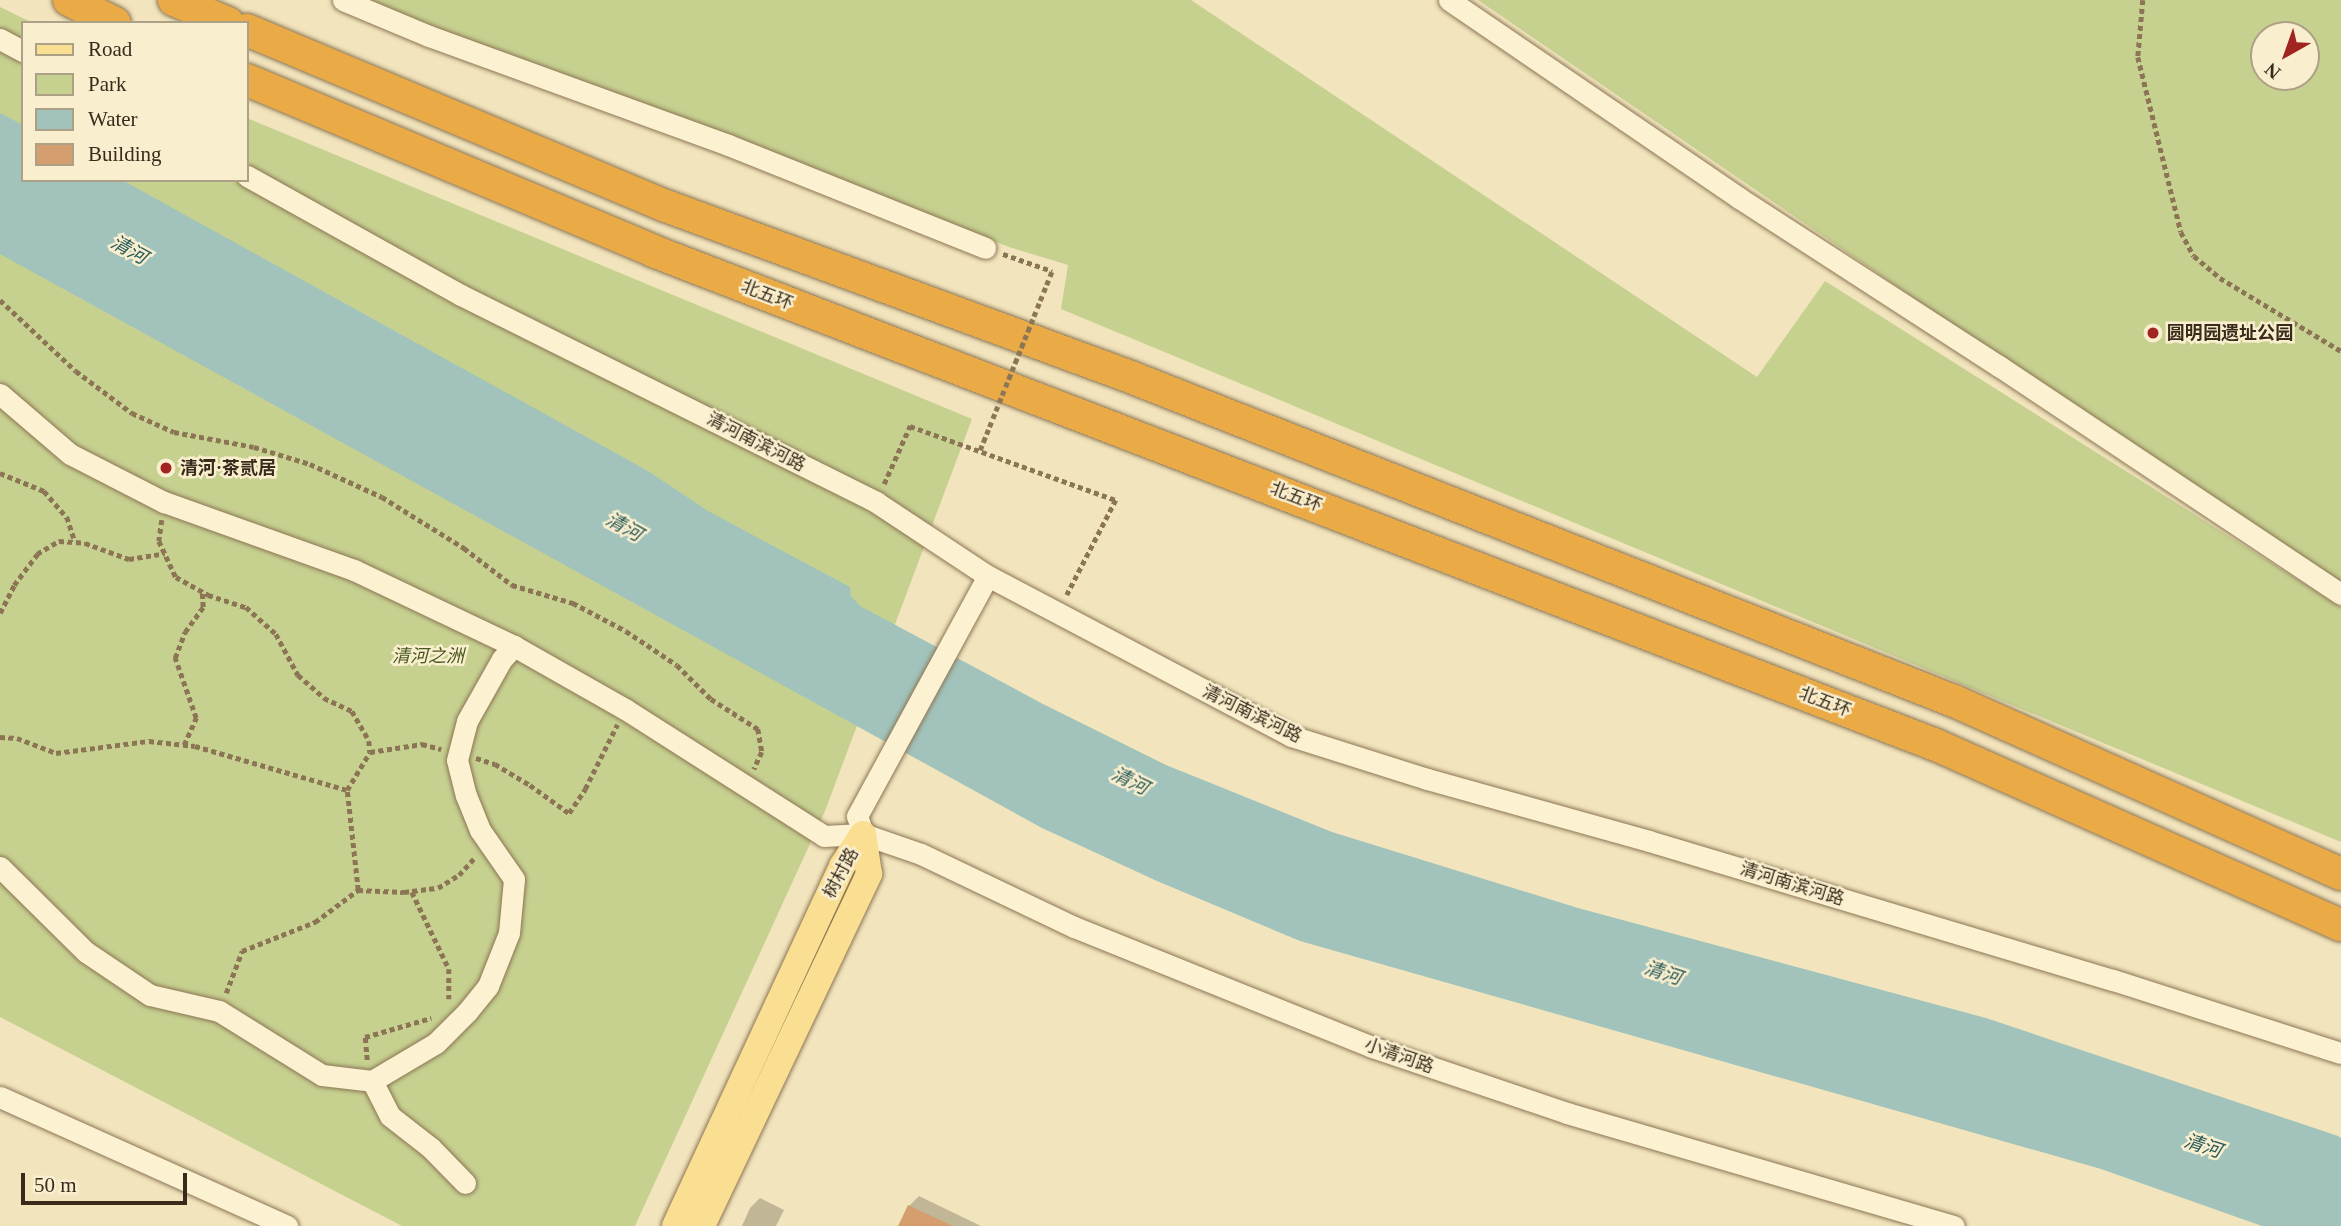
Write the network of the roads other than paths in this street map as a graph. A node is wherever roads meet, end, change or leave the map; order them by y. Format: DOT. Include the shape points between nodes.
graph roads {
  1 [pos="69,0"];
  2 [pos="174,0"];
  3 [pos="343,0"];
  4 [pos="1449,0"];
  5 [pos="110,21"];
  6 [pos="223,21"];
  7 [pos="248,30"];
  8 [pos="0,38"];
  9 [pos="21,50"];
  10 [pos="248,80"];
  11 [pos="248,177"];
  12 [pos="985,248"];
  13 [pos="0,394"];
  14 [pos="988,576"];
  15 [pos="2341,594"];
  16 [pos="514,646"];
  17 [pos="863,834"];
  18 [pos="0,867"];
  19 [pos="2341,874"];
  20 [pos="2341,925"];
  21 [pos="2341,1053"];
  22 [pos="372,1081"];
  23 [pos="0,1097"];
  24 [pos="465,1183"];
  25 [pos="1940,1224"];
  26 [pos="288,1226"];
  27 [pos="675,1226"];
  28 [pos="702,1226"];
  1 -- 5 [label="highway"];
  2 -- 6 [label="highway"];
  3 -- 12 [label="street"];
  4 -- 15 [label="street" via="1740,198"];
  7 -- 19 [label="highway" via="666,206 1133,378 1954,701"];
  8 -- 9 [label="street"];
  10 -- 20 [label="highway, 北五环" via="653,251 1936,745"];
  11 -- 14 [label="street, 清河南滨河路" via="461,295 876,502"];
  13 -- 16 [label="street" via="70,454 164,502 354,570"];
  14 -- 17 [label="street" via="869,790 857,816"];
  14 -- 21 [label="street, 清河南滨河路" via="1291,736 2087,972"];
  16 -- 17 [label="street" via="625,709 824,836"];
  16 -- 22 [label="street" via="467,721 457,760 466,796 514,879 509,933 488,986 436,1043"];
  17 -- 25 [label="street, 小清河路" via="921,854 1074,927 1372,1048 1567,1113"];
  17 -- 27 [label="main road, 树村路" via="842,866"];
  17 -- 28 [label="main road, 树村路" via="869,874"];
  18 -- 22 [label="street" via="86,953 150,995 219,1011 322,1074"];
  22 -- 24 [label="street" via="390,1116"];
  23 -- 26 [label="street"];
}
